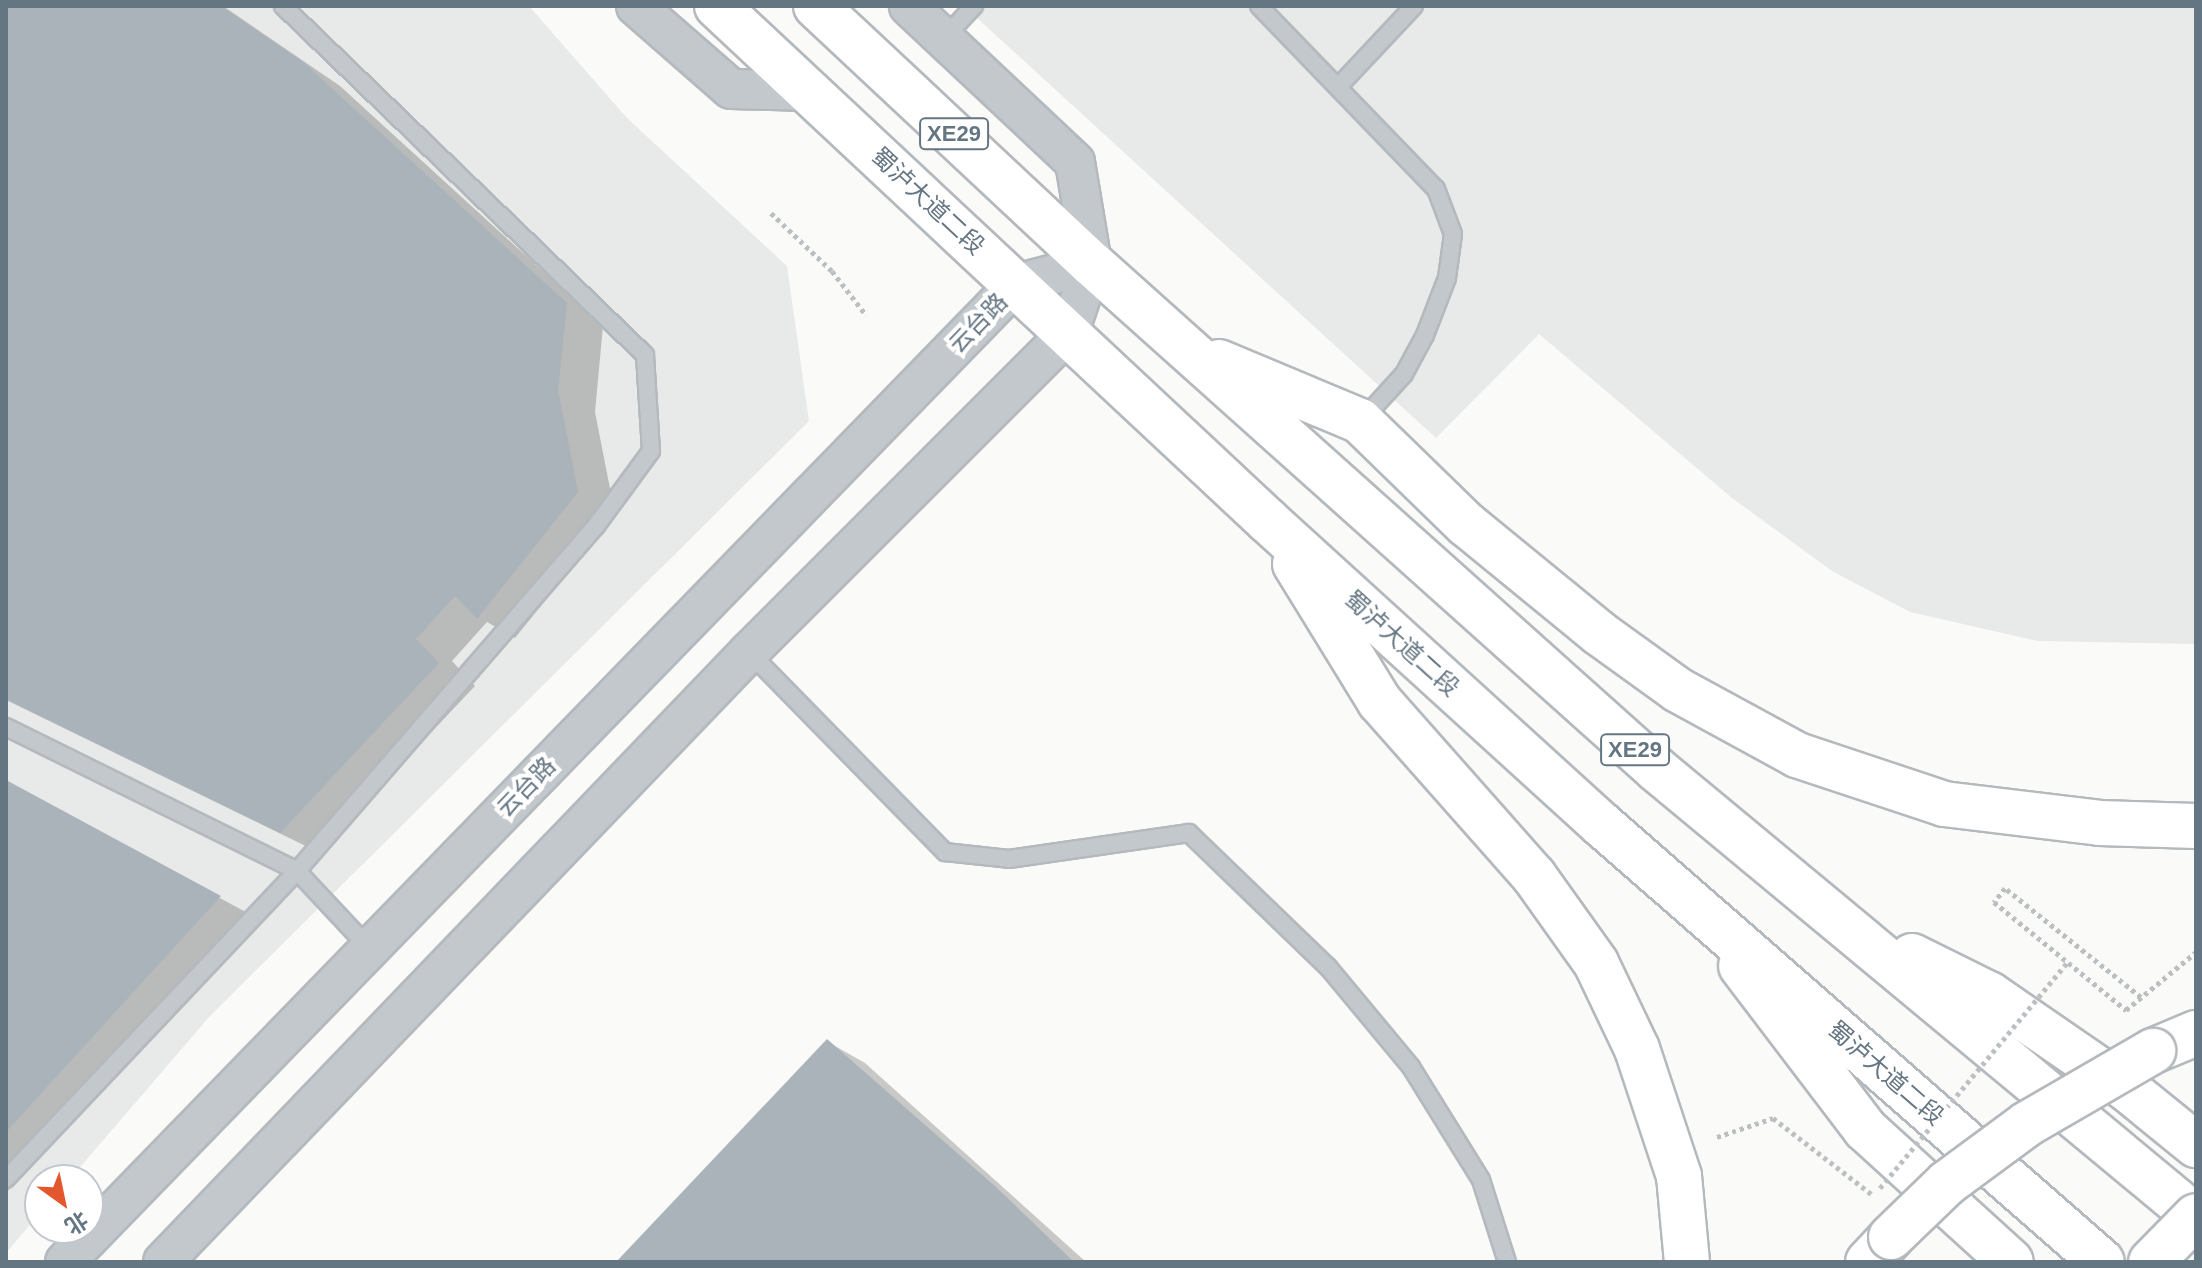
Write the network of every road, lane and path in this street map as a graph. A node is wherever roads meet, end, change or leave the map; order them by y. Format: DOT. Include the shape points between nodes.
graph roads {
  1 [pos="283,6"];
  2 [pos="636,6"];
  3 [pos="717,6"];
  4 [pos="816,6"];
  5 [pos="909,6"];
  6 [pos="974,6"];
  7 [pos="1414,6"];
  8 [pos="1265,8"];
  9 [pos="944,38"];
  10 [pos="1338,87"];
  11 [pos="812,91"];
  12 [pos="771,213"];
  13 [pos="1092,264"];
  14 [pos="1016,284"];
  15 [pos="866,315"];
  16 [pos="1069,332"];
  17 [pos="1185,348"];
  18 [pos="1360,421"];
  19 [pos="1268,521"];
  20 [pos="749,652"];
  21 [pos="6,727"];
  22 [pos="2196,826"];
  23 [pos="297,871"];
  24 [pos="1709,918"];
  25 [pos="1851,926"];
  26 [pos="369,948"];
  27 [pos="2196,952"];
  28 [pos="2067,963"];
  29 [pos="2141,997"];
  30 [pos="2196,1033"];
  31 [pos="1717,1137"];
  32 [pos="2196,1145"];
  33 [pos="6,1179"];
  34 [pos="2196,1216"];
  35 [pos="1879,1250"];
  36 [pos="65,1262"];
  37 [pos="163,1262"];
  38 [pos="1507,1262"];
  39 [pos="1687,1262"];
  40 [pos="2011,1262"];
  41 [pos="2102,1262"];
  42 [pos="2151,1262"];
  1 -- 23 [label="lane" via="645,355 651,451 596,526"];
  2 -- 11 [label="street" via="731,89"];
  3 -- 11 [label="highway, 蜀泸大道二段 / XE29"];
  4 -- 13 [label="highway, XE29"];
  5 -- 9 [label="street"];
  6 -- 9 [label="lane"];
  7 -- 10 [label="lane"];
  8 -- 10 [label="lane"];
  9 -- 13 [label="street" via="1075,162"];
  10 -- 18 [label="lane" via="1436,189 1453,234 1447,278 1425,335 1404,374"];
  11 -- 14 [label="highway, 蜀泸大道二段 / XE29"];
  12 -- 15 [label="path" via="832,271"];
  13 -- 14 [label="street, 云台路"];
  13 -- 16 [label="street"];
  13 -- 17 [label="highway, XE29"];
  14 -- 16 [label="highway, 蜀泸大道二段 / XE29"];
  14 -- 26 [label="street, 云台路"];
  16 -- 19 [label="highway, 蜀泸大道二段 / XE29"];
  16 -- 20 [label="street"];
  17 -- 18 [label="highway"];
  17 -- 25 [label="highway, XE29" via="1656,769"];
  18 -- 22 [label="highway" via="1466,524 1599,633 1678,690 1797,755 1944,804 2100,823"];
  19 -- 24 [label="highway, 蜀泸大道二段 / XE29"];
  19 -- 39 [label="highway" via="1380,702 1534,876 1596,963 1637,1049 1679,1176"];
  20 -- 37 [label="street"];
  20 -- 38 [label="lane" via="945,852 1009,859 1189,833 1328,967 1411,1067 1481,1180"];
  21 -- 23 [label="lane"];
  23 -- 26 [label="lane"];
  23 -- 33 [label="lane"];
  24 -- 40 [label="highway" via="1779,1022 1865,1129"];
  24 -- 41 [label="highway, 蜀泸大道二段 / XE29"];
  25 -- 32 [label="highway" via="1989,994 2127,1089"];
  25 -- 34 [label="highway, XE29"];
  26 -- 36 [label="street, 云台路"];
  27 -- 29 [label="path"];
  28 -- 29 [label="path" via="2126,1010"];
  28 -- 29 [label="path" via="1994,902 2005,888"];
  28 -- 31 [label="path, bridge" via="1871,1199 1773,1118"];
  30 -- 35 [label="highway, bridge" via="2153,1051 2027,1124 1947,1183"];
  34 -- 42 [label="highway, bridge"];
}
